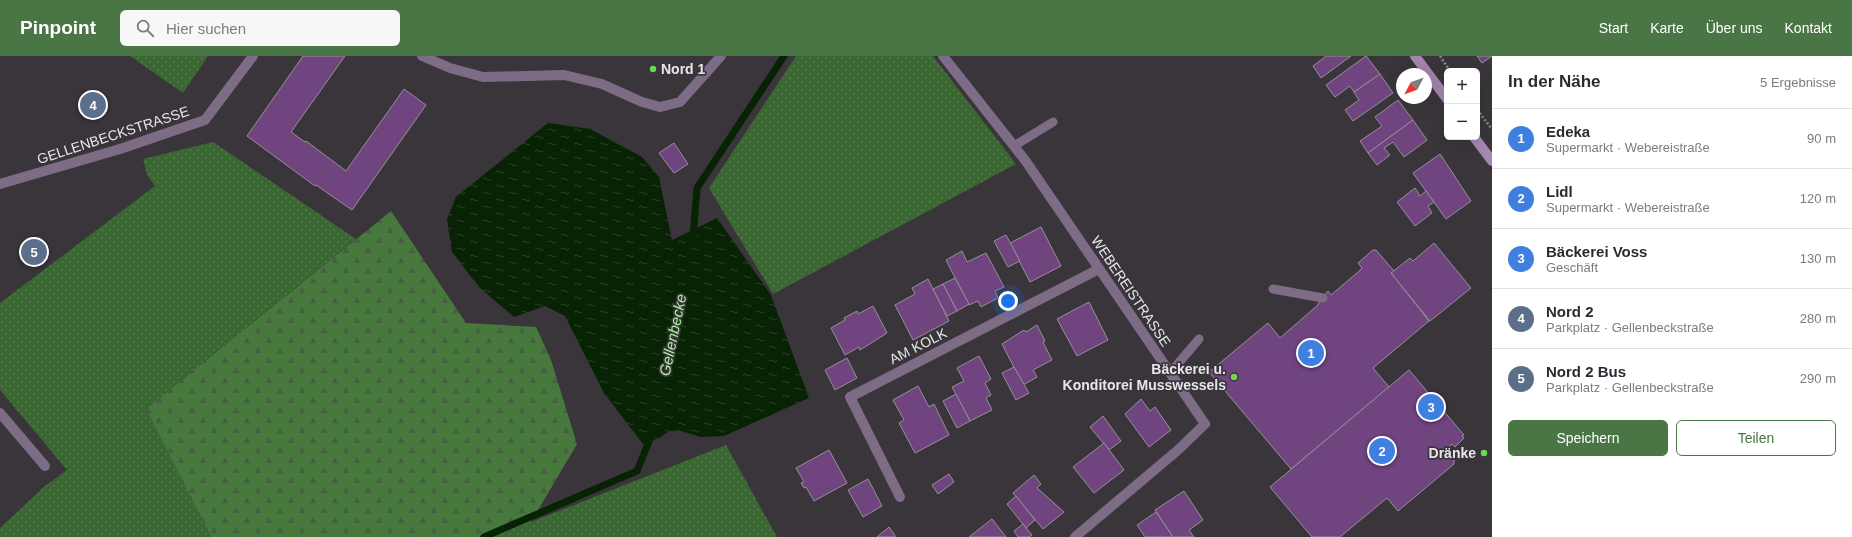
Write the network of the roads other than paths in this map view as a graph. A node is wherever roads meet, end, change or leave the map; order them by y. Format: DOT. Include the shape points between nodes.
graph roads {
  1 [pos="253,56"];
  2 [pos="422,56"];
  3 [pos="721,56"];
  4 [pos="943,56"];
  5 [pos="1415,56"];
  6 [pos="1444,95"];
  7 [pos="1053,122"];
  8 [pos="1476,140"];
  9 [pos="1014,146"];
  10 [pos="1492,161"];
  11 [pos="0,184"];
  12 [pos="1099,269"];
  13 [pos="1273,289"];
  14 [pos="1322,298"];
  15 [pos="1199,339"];
  16 [pos="1170,374"];
  17 [pos="0,414"];
  18 [pos="45,466"];
  19 [pos="900,497"];
  20 [pos="1075,537"];
  1 -- 11 [label="street, GELLENBECKSTRASSE" via="205,120 120,149"];
  2 -- 3 [label="street" via="450,68 483,77 564,75 602,84 660,107 680,102"];
  4 -- 9 [label="street, WEBEREISTRASSE"];
  5 -- 6 [label="street"];
  7 -- 9 [label="lane"];
  8 -- 10 [label="street"];
  9 -- 12 [label="street, WEBEREISTRASSE"];
  12 -- 16 [label="street, WEBEREISTRASSE"];
  12 -- 19 [label="street, AM KOLK" via="850,397"];
  13 -- 14 [label="lane"];
  15 -- 16 [label="lane"];
  16 -- 20 [label="street, WEBEREISTRASSE" via="1204,424 1178,450"];
  17 -- 18 [label="street"];
}
